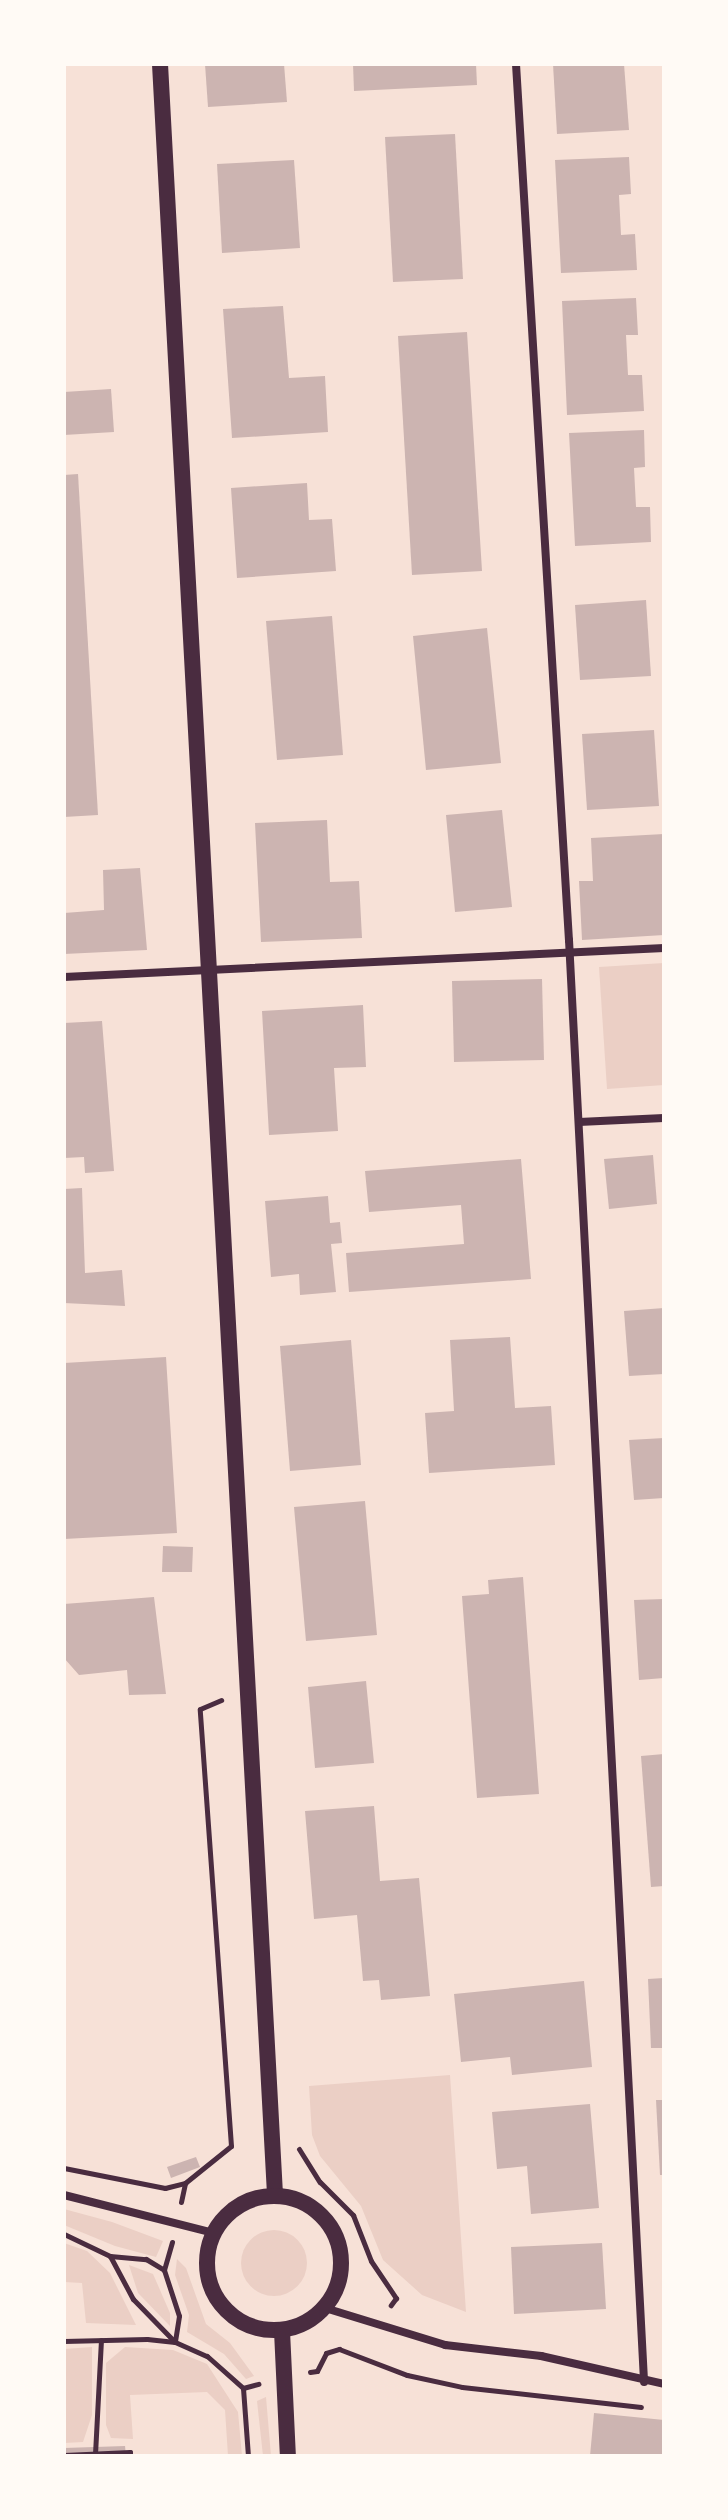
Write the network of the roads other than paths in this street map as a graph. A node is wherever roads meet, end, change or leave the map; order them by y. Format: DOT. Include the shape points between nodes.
graph roads {
  1 [pos="160,64"];
  2 [pos="516,64"];
  3 [pos="664,948"];
  4 [pos="569,954"];
  5 [pos="208,970"];
  6 [pos="64,977"];
  7 [pos="664,1118"];
  8 [pos="579,1122"];
  9 [pos="64,2195"];
  10 [pos="275,2196"];
  11 [pos="214,2233"];
  12 [pos="325,2308"];
  13 [pos="282,2331"];
  14 [pos="644,2382"];
  15 [pos="664,2384"];
  16 [pos="288,2456"];
  1 -- 5 [label="main road"];
  2 -- 4 [label="street"];
  3 -- 4 [label="street"];
  4 -- 5 [label="street"];
  4 -- 8 [label="street"];
  5 -- 6 [label="street"];
  5 -- 10 [label="main road"];
  7 -- 8 [label="street"];
  8 -- 14 [label="street"];
  9 -- 11 [label="street"];
  10 -- 11 [label="main road" via="239,2205"];
  10 -- 12 [label="main road" via="312,2207 336,2236 341,2274"];
  11 -- 13 [label="main road" via="207,2273 225,2310 241,2322"];
  12 -- 13 [label="main road"];
  12 -- 14 [label="street" via="445,2345 541,2356"];
  13 -- 16 [label="main road"];
  14 -- 15 [label="street"];
}
